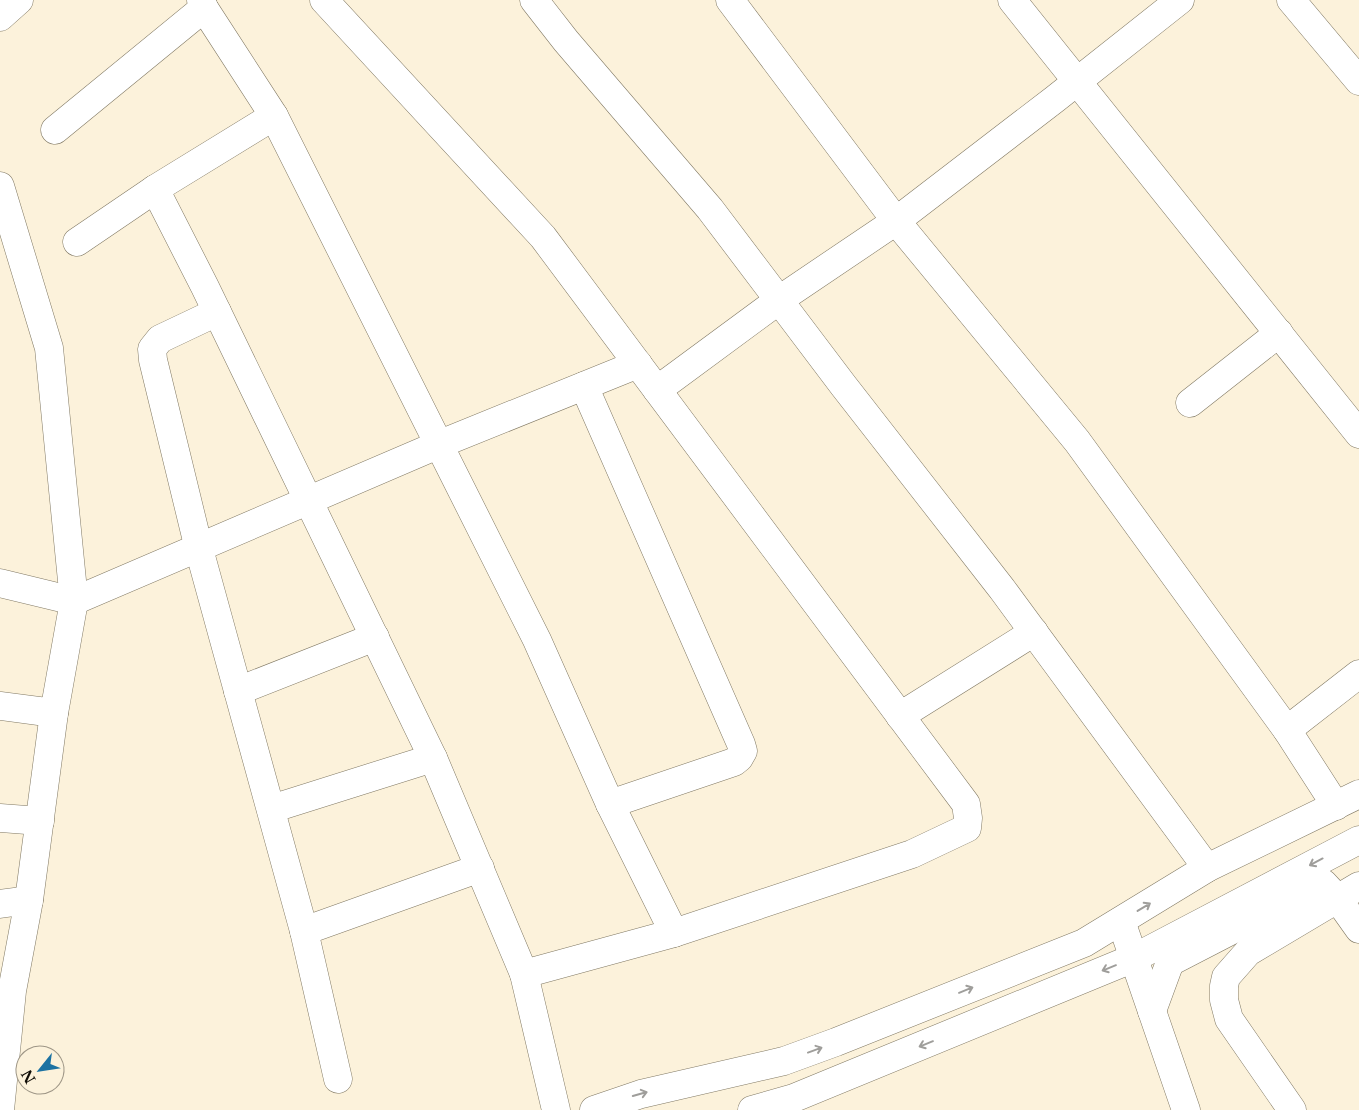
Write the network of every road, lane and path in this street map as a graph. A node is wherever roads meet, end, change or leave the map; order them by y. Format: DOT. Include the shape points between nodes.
graph roads {
  1 [pos="19,0"];
  2 [pos="324,0"];
  3 [pos="534,0"];
  4 [pos="730,0"];
  5 [pos="1012,0"];
  6 [pos="1180,0"];
  7 [pos="1291,0"];
  8 [pos="203,4"];
  9 [pos="0,17"];
  10 [pos="1359,81"];
  11 [pos="1077,82"];
  12 [pos="274,116"];
  13 [pos="54,130"];
  14 [pos="0,186"];
  15 [pos="156,189"];
  16 [pos="896,221"];
  17 [pos="77,242"];
  18 [pos="779,300"];
  19 [pos="217,312"];
  20 [pos="1279,333"];
  21 [pos="638,364"];
  22 [pos="584,386"];
  23 [pos="657,390"];
  24 [pos="1190,402"];
  25 [pos="1359,434"];
  26 [pos="440,444"];
  27 [pos="309,501"];
  28 [pos="199,549"];
  29 [pos="0,582"];
  30 [pos="74,602"];
  31 [pos="1034,632"];
  32 [pos="375,637"];
  33 [pos="1359,674"];
  34 [pos="238,691"];
  35 [pos="0,706"];
  36 [pos="54,713"];
  37 [pos="900,716"];
  38 [pos="1287,730"];
  39 [pos="433,758"];
  40 [pos="1348,800"];
  41 [pos="610,804"];
  42 [pos="271,809"];
  43 [pos="0,818"];
  44 [pos="40,821"];
  45 [pos="1359,840"];
  46 [pos="480,868"];
  47 [pos="1207,868"];
  48 [pos="1348,892"];
  49 [pos="29,900"];
  50 [pos="0,904"];
  51 [pos="1121,921"];
  52 [pos="1359,929"];
  53 [pos="304,931"];
  54 [pos="674,933"];
  55 [pos="1134,958"];
  56 [pos="524,974"];
  57 [pos="6,992"];
  58 [pos="1152,1011"];
  59 [pos="784,1061"];
  60 [pos="338,1079"];
  61 [pos="796,1104"];
  62 [pos="0,1110"];
  63 [pos="556,1110"];
  64 [pos="594,1110"];
  65 [pos="752,1110"];
  66 [pos="1186,1110"];
  67 [pos="1292,1110"];
  1 -- 9 [label="street"];
  2 -- 21 [label="street" via="543,236"];
  3 -- 18 [label="street" via="710,209"];
  4 -- 16 [label="street"];
  5 -- 11 [label="street"];
  6 -- 11 [label="street"];
  7 -- 10 [label="street"];
  8 -- 12 [label="street"];
  8 -- 13 [label="street"];
  11 -- 16 [label="street"];
  11 -- 20 [label="street"];
  12 -- 15 [label="street"];
  12 -- 26 [label="street" via="393,357"];
  14 -- 30 [label="street" via="49,348"];
  15 -- 17 [label="street"];
  15 -- 19 [label="street"];
  16 -- 18 [label="street"];
  16 -- 38 [label="street" via="1077,441"];
  18 -- 23 [label="street"];
  18 -- 31 [label="street"];
  19 -- 27 [label="street"];
  19 -- 28 [label="street" via="160,339 152,349"];
  20 -- 24 [label="street"];
  20 -- 25 [label="street"];
  21 -- 22 [label="street"];
  21 -- 23 [label="street"];
  22 -- 26 [label="street"];
  22 -- 41 [label="street" via="743,751 734,762"];
  23 -- 37 [label="street"];
  26 -- 27 [label="street"];
  26 -- 41 [label="street" via="537,640"];
  27 -- 28 [label="street"];
  27 -- 32 [label="street"];
  28 -- 30 [label="street"];
  28 -- 34 [label="street"];
  29 -- 30 [label="street"];
  30 -- 36 [label="street"];
  31 -- 37 [label="street"];
  31 -- 47 [label="street"];
  32 -- 34 [label="street"];
  32 -- 39 [label="street"];
  33 -- 38 [label="street"];
  34 -- 42 [label="street"];
  35 -- 36 [label="street"];
  36 -- 44 [label="street"];
  37 -- 54 [label="street" via="966,804 967,828 912,854"];
  38 -- 40 [label="street"];
  39 -- 42 [label="street"];
  39 -- 46 [label="street"];
  40 -- 47 [label="street"];
  41 -- 54 [label="street"];
  42 -- 53 [label="street"];
  43 -- 44 [label="street"];
  44 -- 49 [label="street"];
  45 -- 55 [label="street, one-way"];
  46 -- 53 [label="street"];
  46 -- 56 [label="street"];
  51 -- 47 [label="street, one-way"];
  48 -- 52 [label="street"];
  48 -- 58 [label="street" via="1322,883 1170,962"];
  48 -- 67 [label="street" via="1248,952 1226,976 1224,1000 1229,1019"];
  49 -- 50 [label="street"];
  49 -- 57 [label="street"];
  51 -- 55 [label="street"];
  59 -- 51 [label="street, one-way" via="1084,943"];
  53 -- 60 [label="street"];
  54 -- 56 [label="street"];
  55 -- 58 [label="street"];
  55 -- 61 [label="street, one-way"];
  56 -- 63 [label="street"];
  57 -- 62 [label="street"];
  58 -- 66 [label="street"];
  59 -- 61 [label="street"];
  64 -- 59 [label="street, one-way" via="641,1094"];
  61 -- 65 [label="street"];
}
